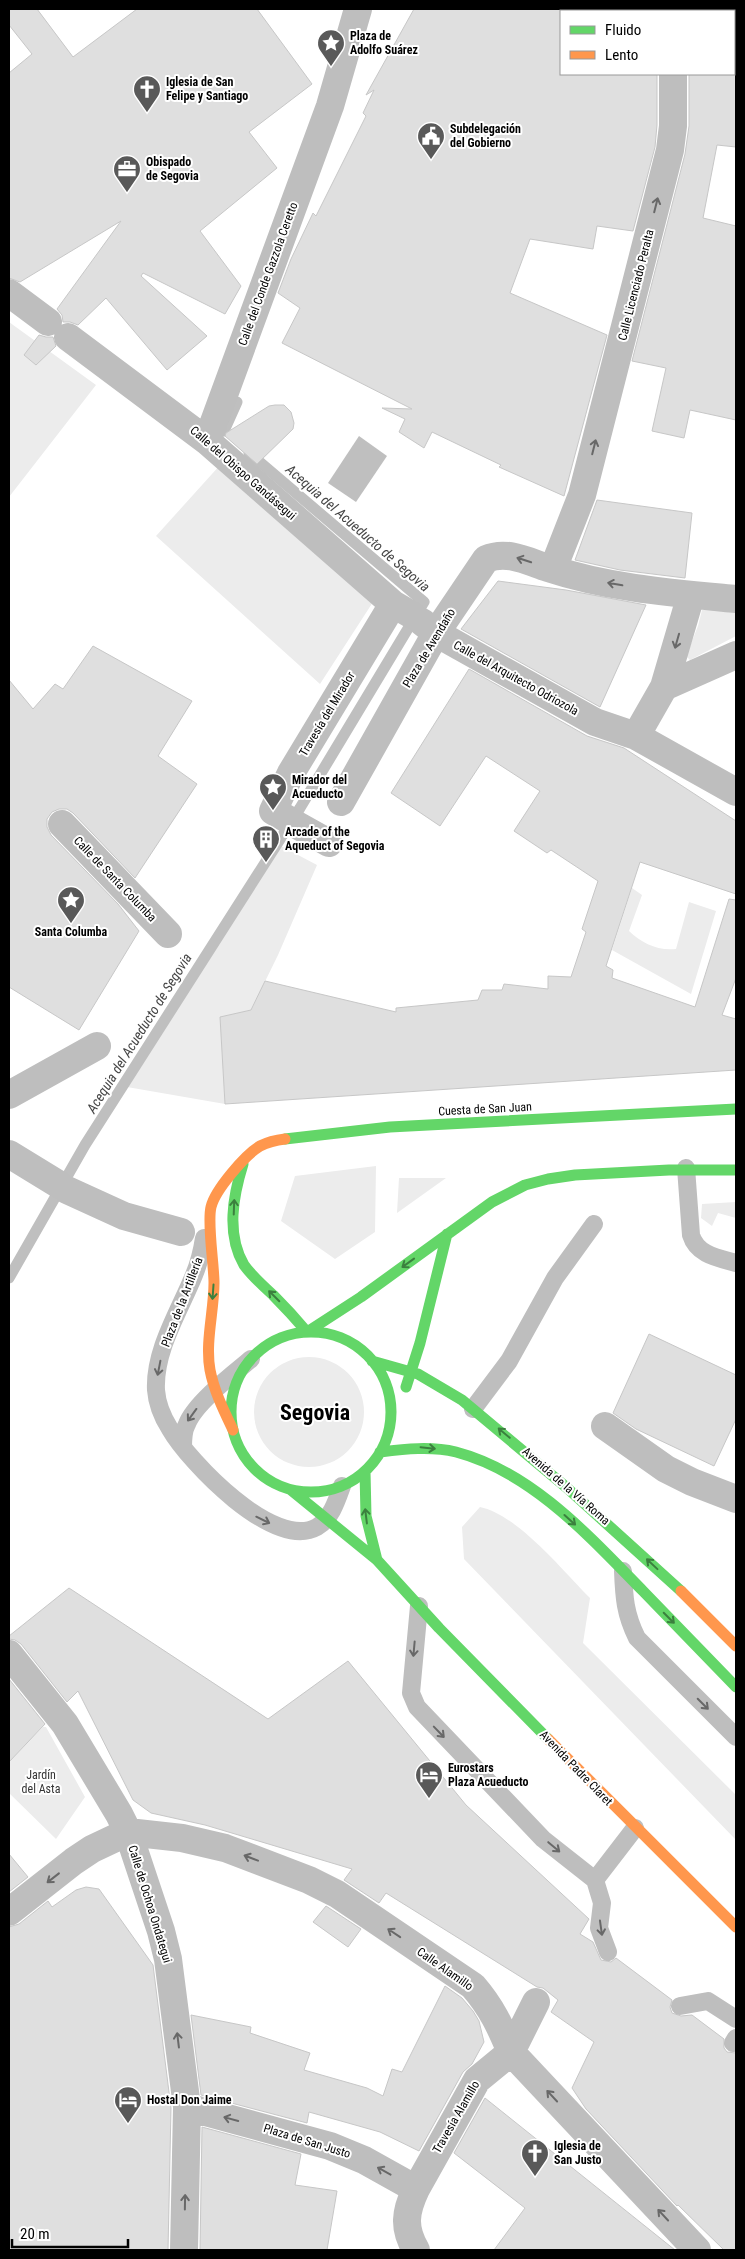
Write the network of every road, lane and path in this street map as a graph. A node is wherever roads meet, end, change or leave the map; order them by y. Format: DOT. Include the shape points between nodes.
graph roads {
  1 [pos="358,9"];
  2 [pos="673,75"];
  3 [pos="9,293"];
  4 [pos="208,441"];
  5 [pos="562,572"];
  6 [pos="691,595"];
  7 [pos="736,599"];
  8 [pos="415,618"];
  9 [pos="736,655"];
  10 [pos="664,687"];
  11 [pos="636,736"];
  12 [pos="735,792"];
  13 [pos="341,802"];
  14 [pos="62,824"];
  15 [pos="329,843"];
  16 [pos="168,934"];
  17 [pos="98,1046"];
  18 [pos="9,1095"];
  19 [pos="736,1109"];
  20 [pos="9,1154"];
  21 [pos="244,1162"];
  22 [pos="686,1168"];
  23 [pos="736,1170"];
  24 [pos="210,1219"];
  25 [pos="594,1224"];
  26 [pos="447,1234"];
  27 [pos="199,1239"];
  28 [pos="239,1253"];
  29 [pos="736,1263"];
  30 [pos="424,1329"];
  31 [pos="307,1332"];
  32 [pos="429,1357"];
  33 [pos="251,1358"];
  34 [pos="372,1361"];
  35 [pos="433,1369"];
  36 [pos="412,1371"];
  37 [pos="445,1389"];
  38 [pos="216,1390"];
  39 [pos="390,1405"];
  40 [pos="473,1409"];
  41 [pos="606,1426"];
  42 [pos="233,1430"];
  43 [pos="183,1447"];
  44 [pos="380,1452"];
  45 [pos="364,1471"];
  46 [pos="342,1486"];
  47 [pos="291,1490"];
  48 [pos="736,1499"];
  49 [pos="326,1518"];
  50 [pos="309,1530"];
  51 [pos="350,1539"];
  52 [pos="377,1560"];
  53 [pos="623,1571"];
  54 [pos="419,1606"];
  55 [pos="736,1646"];
  56 [pos="9,1654"];
  57 [pos="736,1687"];
  58 [pos="736,1737"];
  59 [pos="635,1828"];
  60 [pos="128,1832"];
  61 [pos="595,1880"];
  62 [pos="9,1912"];
  63 [pos="736,1927"];
  64 [pos="608,1952"];
  65 [pos="536,2002"];
  66 [pos="680,2006"];
  67 [pos="736,2019"];
  68 [pos="510,2052"];
  69 [pos="187,2108"];
  70 [pos="416,2189"];
  71 [pos="184,2250"];
  72 [pos="416,2250"];
  73 [pos="697,2250"];
  1 -- 4 [label="street, Calle del Conde Gazzola Ceretto" via="330,106"];
  5 -- 2 [label="street, Calle Licenciado Peralta, one-way" via="670,150 674,126"];
  3 -- 4 [label="street, Calle del Obispo Gandásegui"];
  4 -- 8 [label="street, Calle del Obispo Gandásegui"];
  6 -- 5 [label="street, one-way"];
  5 -- 8 [label="street, Plaza de Avendaño, one-way" via="497,554 486,558"];
  6 -- 7 [label="street"];
  6 -- 10 [label="street, one-way"];
  8 -- 11 [label="street, Calle del Arquitecto Odriozola" via="595,722"];
  8 -- 13 [label="street, Plaza de Avendaño"];
  8 -- 15 [label="street, Travesía del Mirador" via="291,773 273,812"];
  9 -- 10 [label="street"];
  10 -- 11 [label="street"];
  11 -- 12 [label="street, Calle del Arquitecto Odriozola"];
  14 -- 16 [label="street, Calle de Santa Columba"];
  17 -- 18 [label="street"];
  19 -- 21 [label="main road, Cuesta de San Juan" via="390,1127 324,1134 267,1142"];
  20 -- 27 [label="street, Plaza de la Artillería" via="62,1187 124,1216"];
  21 -- 24 [label="main road, Cuesta de San Juan" via="215,1195"];
  28 -- 21 [label="main road, Cuesta de San Juan, one-way" via="235,1185"];
  22 -- 23 [label="main road"];
  22 -- 26 [label="main road" via="570,1176 529,1183 507,1192"];
  22 -- 29 [label="lane" via="694,1244 709,1255"];
  24 -- 27 [label="lane, Plaza de la Artillería"];
  25 -- 40 [label="lane" via="555,1278 508,1361"];
  26 -- 30 [label="main road"];
  26 -- 31 [label="main road, one-way" via="362,1297"];
  27 -- 28 [label="lane, Plaza de la Artillería"];
  27 -- 38 [label="main road, one-way" via="214,1284 209,1349"];
  27 -- 43 [label="lane, Plaza de la Artillería, one-way" via="195,1273 166,1342 157,1374 156,1390 162,1415"];
  31 -- 28 [label="main road, Cuesta de San Juan, one-way" via="245,1266"];
  30 -- 32 [label="main road"];
  30 -- 36 [label="main road"];
  31 -- 33 [label="main road" via="282,1337"];
  31 -- 34 [label="main road" via="344,1339"];
  33 -- 38 [label="lane"];
  33 -- 42 [label="main road" via="233,1392"];
  34 -- 36 [label="main road, Avenida de la Vía Roma"];
  34 -- 39 [label="main road" via="384,1382"];
  35 -- 37 [label="main road"];
  36 -- 37 [label="main road, Avenida de la Vía Roma"];
  36 -- 39 [label="main road" via="404,1389"];
  37 -- 40 [label="main road, Avenida de la Vía Roma"];
  38 -- 42 [label="main road"];
  38 -- 43 [label="lane, one-way" via="190,1417 183,1434"];
  39 -- 44 [label="main road" via="388,1429"];
  55 -- 40 [label="main road, Avenida de la Vía Roma, one-way" via="601,1516"];
  41 -- 48 [label="street" via="666,1469"];
  42 -- 47 [label="main road" via="242,1452 258,1472"];
  43 -- 50 [label="lane, Plaza de la Artillería, one-way" via="235,1501 251,1513 282,1527"];
  44 -- 45 [label="main road"];
  44 -- 53 [label="main road, Avenida de la Vía Roma, one-way" via="398,1448 430,1448 496,1467 524,1482 555,1506"];
  45 -- 46 [label="main road"];
  52 -- 45 [label="main road, Avenida Padre Claret, one-way" via="368,1534"];
  46 -- 47 [label="main road" via="317,1492"];
  46 -- 49 [label="lane"];
  47 -- 49 [label="main road, Avenida Padre Claret"];
  49 -- 50 [label="lane"];
  49 -- 51 [label="main road, Avenida Padre Claret"];
  50 -- 51 [label="lane, Plaza de la Artillería"];
  51 -- 52 [label="main road, Avenida Padre Claret"];
  52 -- 54 [label="main road, Avenida Padre Claret"];
  53 -- 57 [label="main road, Avenida de la Vía Roma, one-way"];
  53 -- 58 [label="lane, one-way" via="628,1620 638,1638"];
  54 -- 59 [label="main road, Avenida Padre Claret"];
  54 -- 61 [label="lane, one-way" via="411,1693 417,1707 543,1839"];
  56 -- 60 [label="street, Calle de Ochoa Ondategui" via="65,1724"];
  59 -- 61 [label="lane"];
  59 -- 63 [label="main road, Avenida Padre Claret"];
  60 -- 62 [label="street, one-way" via="74,1861"];
  68 -- 60 [label="street, Calle Alamillo, one-way" via="488,2003 473,1986 337,1894 225,1848 182,1838"];
  69 -- 60 [label="street, Calle de Ochoa Ondategui, one-way" via="168,1959"];
  61 -- 64 [label="lane, one-way" via="602,1903 599,1928"];
  65 -- 68 [label="street, Travesía Alamillo"];
  66 -- 67 [label="lane" via="708,2001"];
  68 -- 70 [label="street, Travesía Alamillo" via="477,2080"];
  73 -- 68 [label="street, Calle Alamillo, one-way"];
  70 -- 69 [label="street, Plaza de San Justo, one-way" via="364,2160 330,2146"];
  71 -- 69 [label="street, Calle de Ochoa Ondategui, one-way"];
  70 -- 72 [label="street" via="408,2206 406,2222 409,2238"];
}
